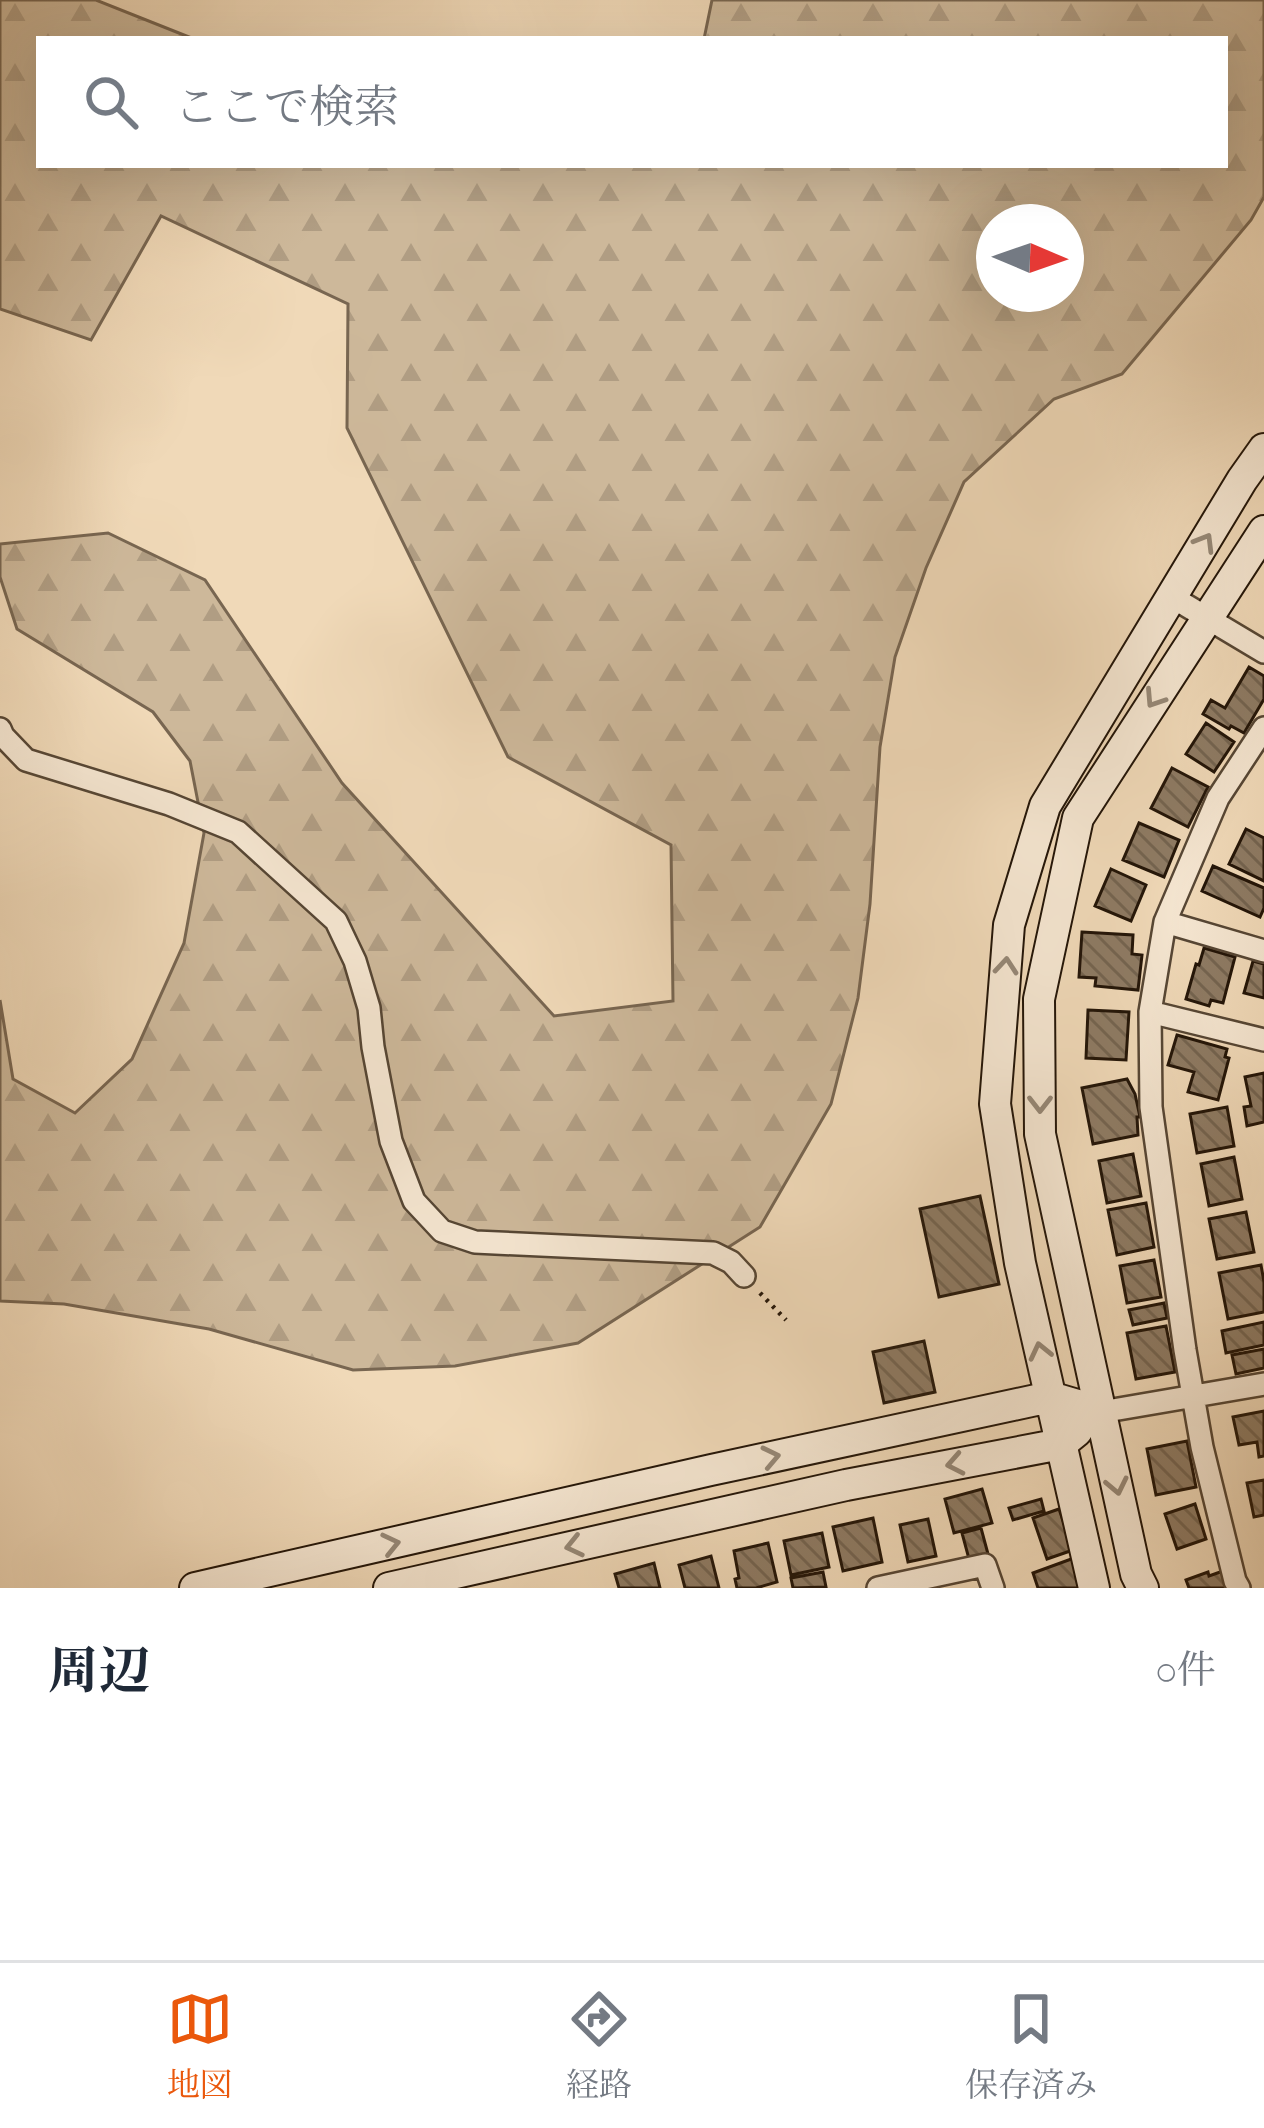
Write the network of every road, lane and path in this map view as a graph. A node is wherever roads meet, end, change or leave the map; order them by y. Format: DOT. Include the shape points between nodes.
graph roads {
  1 [pos="1264,449"];
  2 [pos="1264,530"];
  3 [pos="1172,597"];
  4 [pos="1207,616"];
  5 [pos="1264,652"];
  6 [pos="1264,728"];
  7 [pos="0,729"];
  8 [pos="1165,922"];
  9 [pos="1264,951"];
  10 [pos="1150,1012"];
  11 [pos="1264,1040"];
  12 [pos="744,1276"];
  13 [pos="786,1320"];
  14 [pos="1264,1384"];
  15 [pos="1195,1396"];
  16 [pos="1050,1397"];
  17 [pos="1100,1412"];
  18 [pos="1061,1444"];
  19 [pos="236,1584"];
  20 [pos="194,1588"];
  21 [pos="389,1588"];
  22 [pos="878,1588"];
  23 [pos="993,1588"];
  24 [pos="1094,1588"];
  25 [pos="1143,1588"];
  26 [pos="1239,1588"];
  3 -- 1 [label="street, one-way"];
  2 -- 4 [label="street"];
  3 -- 4 [label="street"];
  16 -- 3 [label="street, one-way" via="995,1104 1010,925 1045,806"];
  4 -- 5 [label="street"];
  4 -- 17 [label="street, one-way" via="1078,818 1039,1000 1040,1134"];
  6 -- 8 [label="street" via="1218,798"];
  7 -- 12 [label="street" via="26,760 238,832 336,922 369,1008 391,1141 415,1201 442,1231 475,1242 713,1253"];
  8 -- 9 [label="street"];
  8 -- 10 [label="street"];
  10 -- 11 [label="street"];
  10 -- 15 [label="street" via="1151,1107"];
  12 -- 13 [label="path"];
  14 -- 15 [label="street"];
  15 -- 17 [label="street"];
  15 -- 26 [label="street"];
  16 -- 17 [label="street"];
  16 -- 18 [label="street"];
  19 -- 16 [label="street, one-way"];
  17 -- 18 [label="street"];
  17 -- 25 [label="street, one-way"];
  18 -- 21 [label="street, one-way"];
  18 -- 24 [label="street"];
  19 -- 20 [label="street"];
  22 -- 23 [label="street" via="985,1565"];
}
